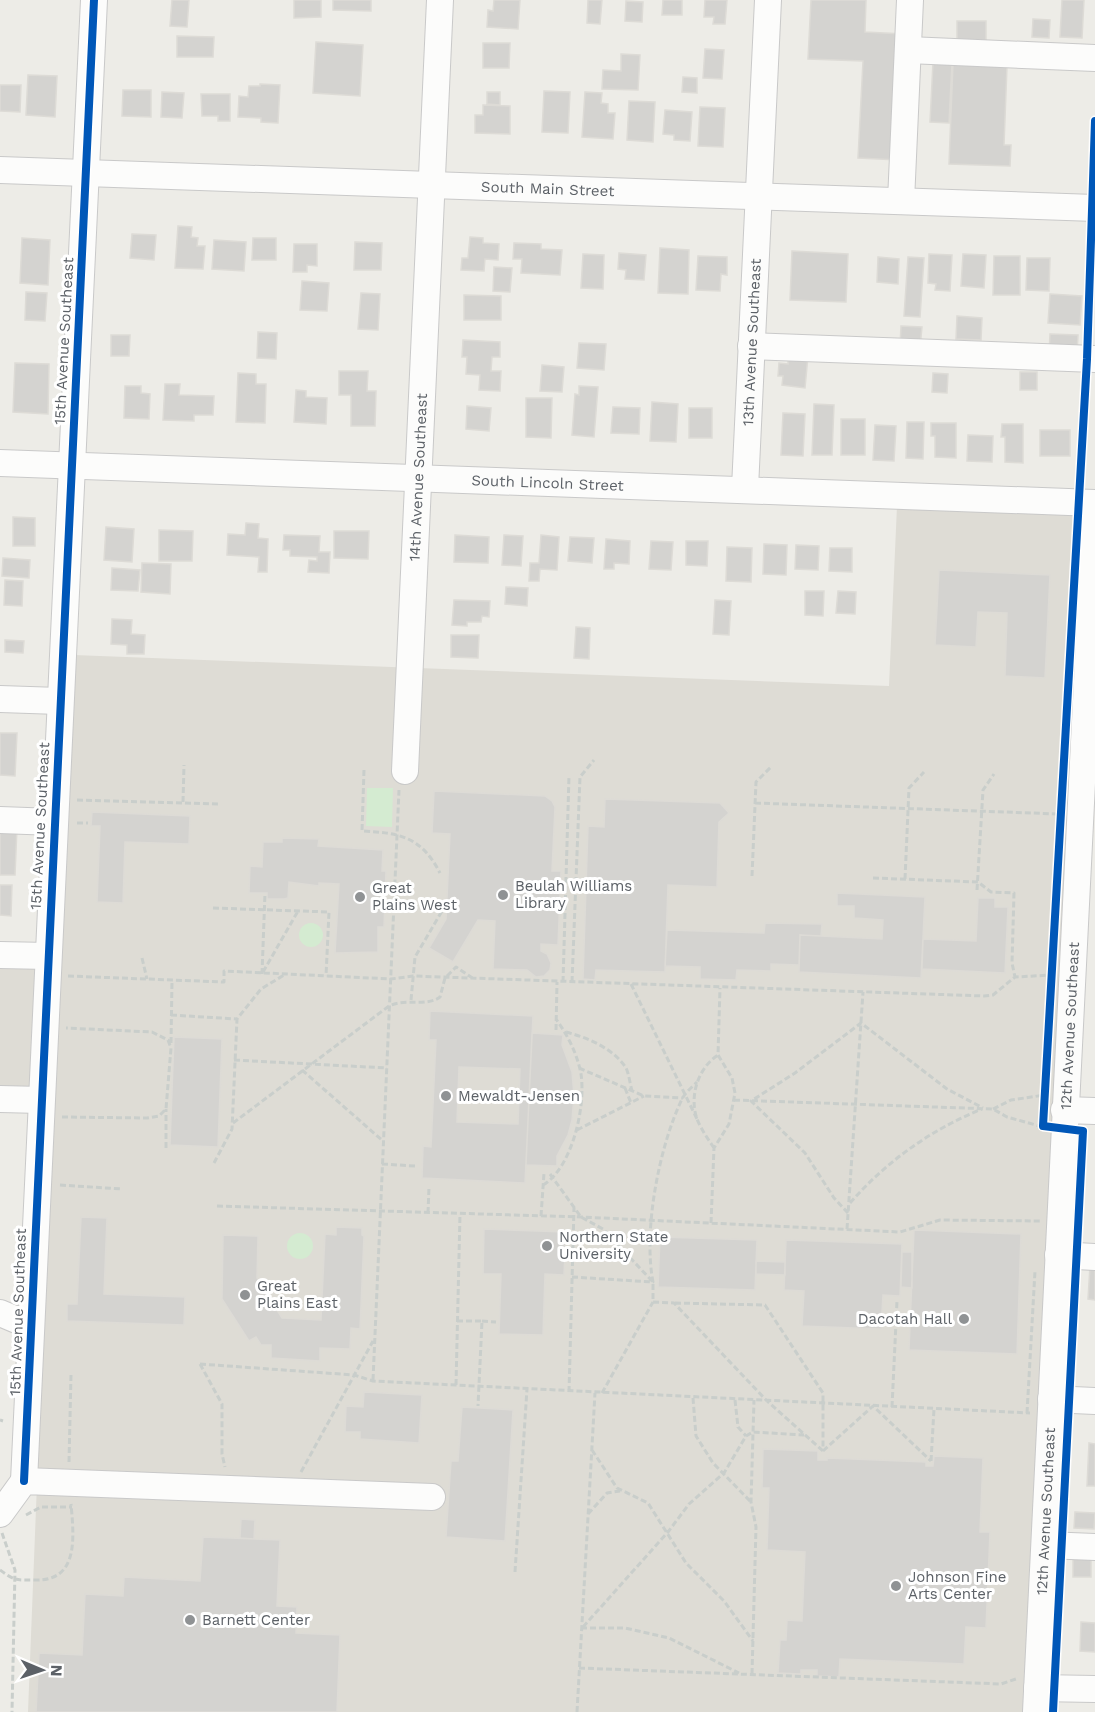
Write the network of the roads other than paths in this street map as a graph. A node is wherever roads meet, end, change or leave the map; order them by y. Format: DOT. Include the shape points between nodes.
graph roads {
  1 [pos="94,0"];
  2 [pos="440,0"];
  3 [pos="768,0"];
  4 [pos="910,0"];
  5 [pos="908,50"];
  6 [pos="1095,58"];
  7 [pos="0,171"];
  8 [pos="87,174"];
  9 [pos="433,184"];
  10 [pos="758,196"];
  11 [pos="901,201"];
  12 [pos="1095,208"];
  13 [pos="751,346"];
  14 [pos="1095,359"];
  15 [pos="0,463"];
  16 [pos="71,466"];
  17 [pos="418,477"];
  18 [pos="745,488"];
  19 [pos="1095,502"];
  20 [pos="1095,520"];
  21 [pos="1091,650"];
  22 [pos="0,699"];
  23 [pos="59,701"];
  24 [pos="402,776"];
  25 [pos="1079,797"];
  26 [pos="0,820"];
  27 [pos="54,822"];
  28 [pos="0,955"];
  29 [pos="47,966"];
  30 [pos="1066,972"];
  31 [pos="0,1099"];
  32 [pos="50,1108"];
  33 [pos="1095,1111"];
  34 [pos="1050,1113"];
  35 [pos="1058,1256"];
  36 [pos="1095,1257"];
  37 [pos="0,1313"];
  38 [pos="31,1326"];
  39 [pos="1095,1401"];
  40 [pos="1051,1408"];
  41 [pos="24,1481"];
  42 [pos="432,1497"];
  43 [pos="8,1524"];
  44 [pos="1046,1545"];
  45 [pos="1095,1547"];
  46 [pos="1095,1689"];
  47 [pos="1031,1693"];
  1 -- 8 [label="street, 15th Avenue Southeast"];
  2 -- 9 [label="street, 14th Avenue Southeast"];
  3 -- 10 [label="street, 13th Avenue Southeast"];
  4 -- 5 [label="street"];
  5 -- 6 [label="street"];
  5 -- 11 [label="street"];
  7 -- 8 [label="street, South Main Street"];
  8 -- 9 [label="street, South Main Street"];
  8 -- 16 [label="street, 15th Avenue Southeast"];
  9 -- 10 [label="street, South Main Street"];
  9 -- 17 [label="street, 14th Avenue Southeast"];
  10 -- 11 [label="street, South Main Street"];
  10 -- 13 [label="street, 13th Avenue Southeast"];
  11 -- 12 [label="street, South Main Street"];
  13 -- 14 [label="street"];
  13 -- 18 [label="street, 13th Avenue Southeast"];
  15 -- 16 [label="street, South Lincoln Street"];
  16 -- 17 [label="street, South Lincoln Street"];
  16 -- 23 [label="street, 15th Avenue Southeast"];
  17 -- 18 [label="street, South Lincoln Street"];
  17 -- 24 [label="street, 14th Avenue Southeast"];
  18 -- 19 [label="street, South Lincoln Street"];
  20 -- 21 [label="street, 12th Avenue Southeast"];
  21 -- 25 [label="street, 12th Avenue Southeast"];
  22 -- 23 [label="street"];
  23 -- 27 [label="street, 15th Avenue Southeast"];
  25 -- 30 [label="street, 12th Avenue Southeast"];
  26 -- 27 [label="street"];
  27 -- 29 [label="street, 15th Avenue Southeast"];
  28 -- 29 [label="street"];
  29 -- 32 [label="street, 15th Avenue Southeast"];
  30 -- 34 [label="street, 12th Avenue Southeast"];
  31 -- 32 [label="street"];
  32 -- 38 [label="street, 15th Avenue Southeast" via="37,1185"];
  33 -- 34 [label="street"];
  34 -- 35 [label="street, 12th Avenue Southeast"];
  35 -- 36 [label="street"];
  35 -- 40 [label="street, 12th Avenue Southeast"];
  37 -- 38 [label="street"];
  38 -- 41 [label="street, 15th Avenue Southeast"];
  39 -- 40 [label="street"];
  40 -- 44 [label="street, 12th Avenue Southeast"];
  41 -- 42 [label="street"];
  41 -- 43 [label="street"];
  44 -- 45 [label="street"];
  44 -- 47 [label="street, 12th Avenue Southeast"];
  46 -- 47 [label="street"];
}
